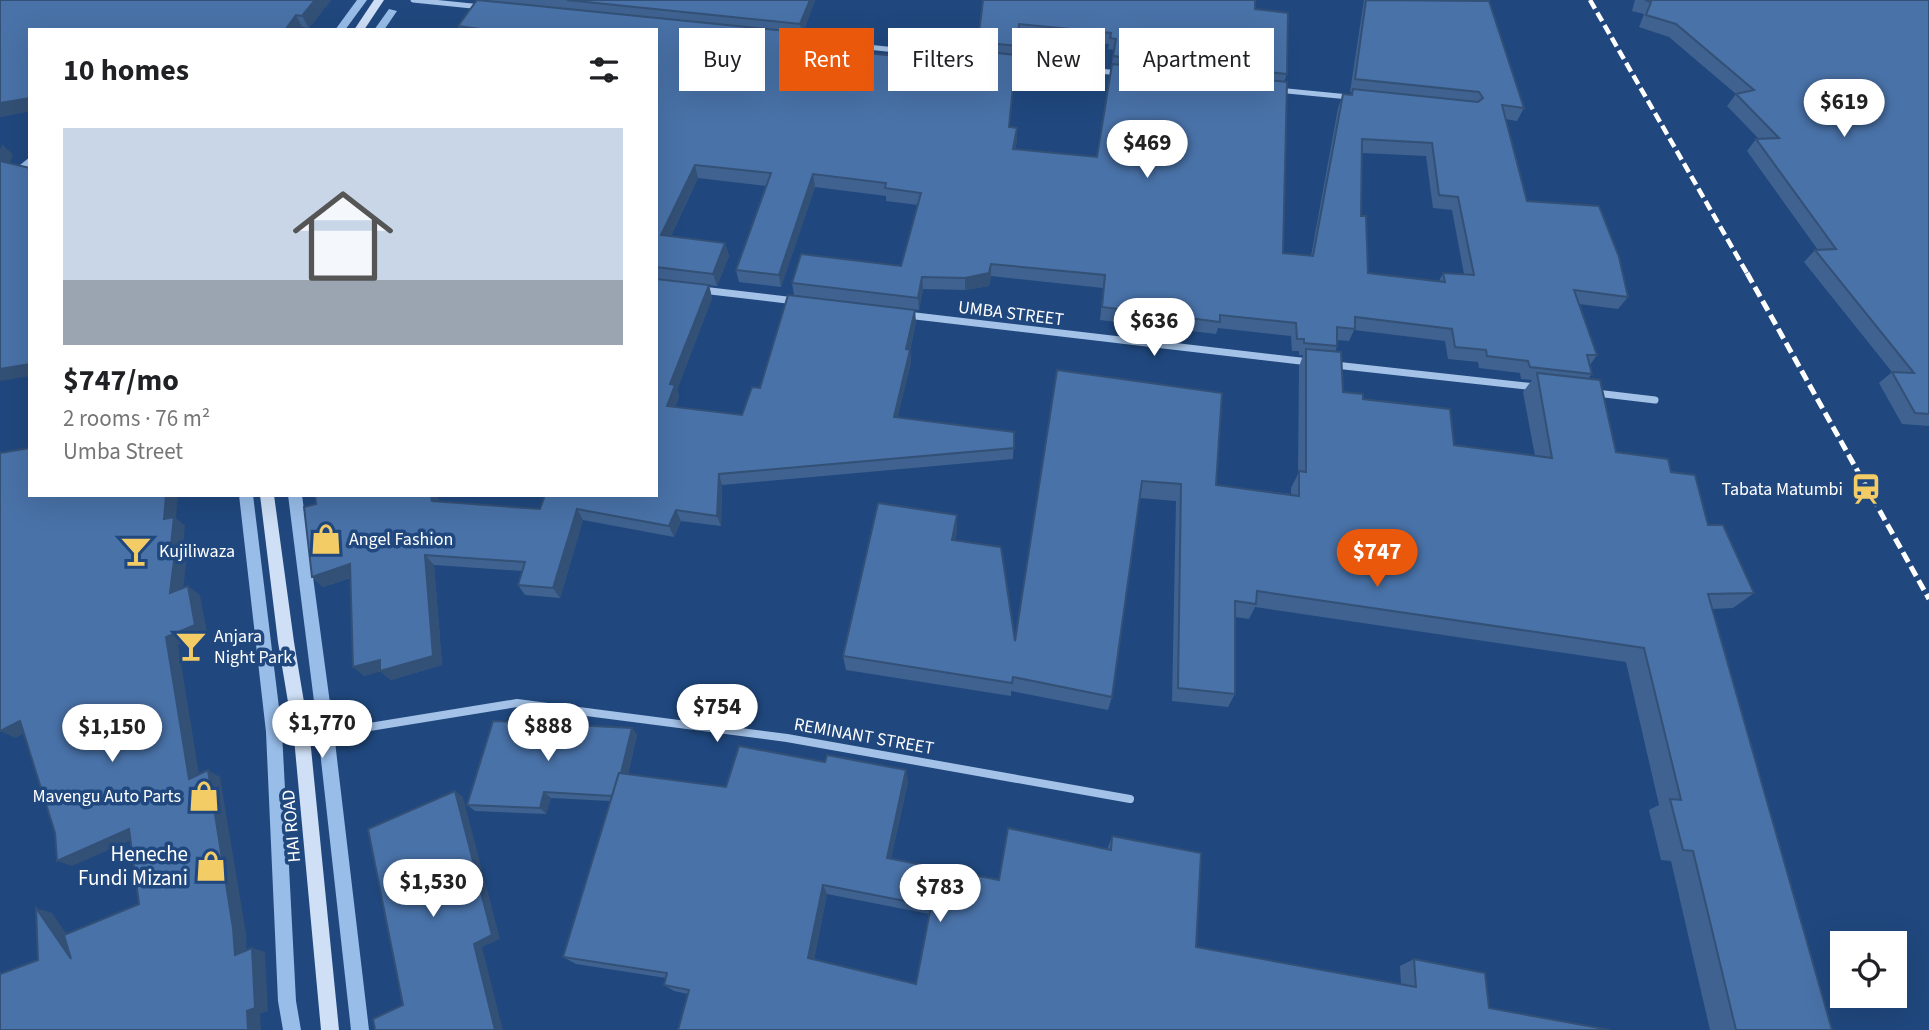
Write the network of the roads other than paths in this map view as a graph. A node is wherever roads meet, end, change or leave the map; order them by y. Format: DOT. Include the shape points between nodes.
graph roads {
  1 [pos="379,0"];
  2 [pos="413,0"];
  3 [pos="496,9"];
  4 [pos="360,28"];
  5 [pos="1004,61"];
  6 [pos="1119,73"];
  7 [pos="1274,89"];
  8 [pos="1362,98"];
  9 [pos="696,289"];
  10 [pos="803,302"];
  11 [pos="897,314"];
  12 [pos="1312,363"];
  13 [pos="1325,364"];
  14 [pos="1545,388"];
  15 [pos="1586,392"];
  16 [pos="1655,400"];
  17 [pos="267,497"];
  18 [pos="302,738"];
  19 [pos="1129,799"];
  20 [pos="330,1030"];
  1 -- 4 [label="street"];
  2 -- 3 [label="street"];
  5 -- 6 [label="street"];
  7 -- 8 [label="street"];
  9 -- 10 [label="street"];
  11 -- 12 [label="street, UMBA STREET"];
  13 -- 14 [label="street"];
  15 -- 16 [label="street"];
  17 -- 18 [label="street, HAI ROAD"];
  18 -- 19 [label="street, REMINANT STREET" via="517,703 788,738"];
  18 -- 20 [label="street, HAI ROAD"];
}
